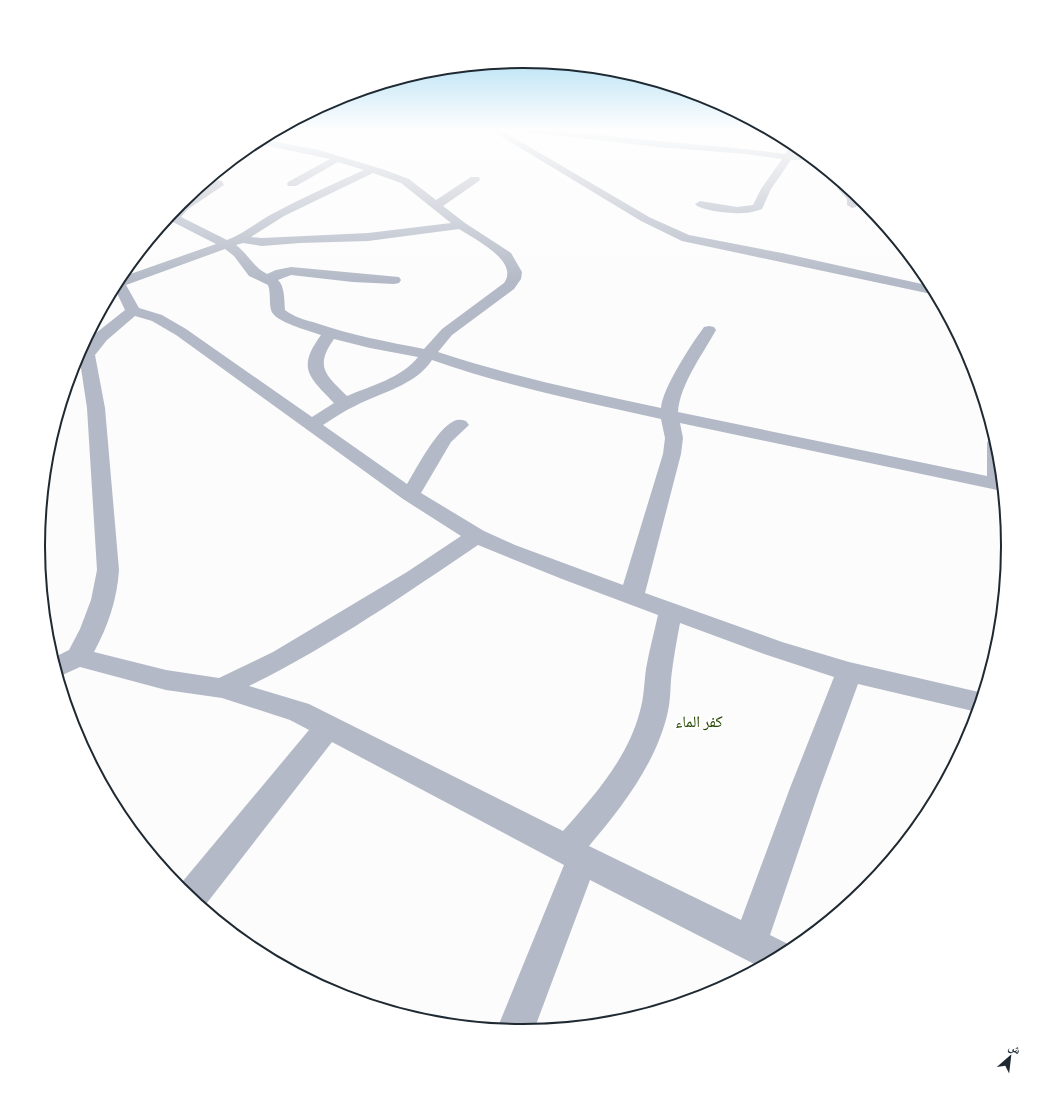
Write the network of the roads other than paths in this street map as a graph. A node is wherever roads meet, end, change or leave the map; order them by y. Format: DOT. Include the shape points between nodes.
graph roads {
  1 [pos="300,180"];
  2 [pos="351,180"];
  3 [pos="402,180"];
  4 [pos="474,180"];
  5 [pos="579,180"];
  6 [pos="773,180"];
  7 [pos="214,182"];
  8 [pos="292,184"];
  9 [pos="195,200"];
  10 [pos="852,200"];
  11 [pos="700,204"];
  12 [pos="852,205"];
  13 [pos="437,206"];
  14 [pos="176,219"];
  15 [pos="461,225"];
  16 [pos="242,239"];
  17 [pos="227,244"];
  18 [pos="268,279"];
  19 [pos="394,280"];
  20 [pos="123,285"];
  21 [pos="925,289"];
  22 [pos="120,290"];
  23 [pos="133,311"];
  24 [pos="709,330"];
  25 [pos="330,333"];
  26 [pos="86,353"];
  27 [pos="428,354"];
  28 [pos="83,360"];
  29 [pos="345,404"];
  30 [pos="668,415"];
  31 [pos="310,425"];
  32 [pos="460,425"];
  33 [pos="997,484"];
  34 [pos="410,495"];
  35 [pos="476,536"];
  36 [pos="632,596"];
  37 [pos="671,610"];
  38 [pos="78,657"];
  39 [pos="60,666"];
  40 [pos="849,672"];
  41 [pos="222,688"];
  42 [pos="976,701"];
  43 [pos="328,726"];
  44 [pos="575,854"];
  45 [pos="194,893"];
  46 [pos="750,943"];
  47 [pos="772,954"];
  48 [pos="517,1024"];
  1 -- 8 [label="street"];
  2 -- 16 [label="street" via="270,220 248,232"];
  3 -- 13 [label="street"];
  4 -- 13 [label="street"];
  5 -- 21 [label="street" via="645,219 686,238"];
  6 -- 11 [label="street" via="758,207 744,210"];
  7 -- 9 [label="street" via="219,184"];
  10 -- 12 [label="street"];
  13 -- 15 [label="street"];
  14 -- 17 [label="street"];
  15 -- 16 [label="street" via="368,237 300,238 262,242"];
  15 -- 27 [label="street" via="507,256 515,272 514,279 509,286 447,332"];
  16 -- 17 [label="street"];
  17 -- 18 [label="street" via="254,273"];
  17 -- 20 [label="street"];
  18 -- 19 [label="street" via="291,271"];
  18 -- 25 [label="street" via="276,286 278,311"];
  22 -- 23 [label="street"];
  23 -- 26 [label="street"];
  23 -- 31 [label="street" via="157,318 182,332"];
  24 -- 30 [label="street" via="675,388"];
  25 -- 27 [label="street"];
  25 -- 29 [label="street" via="317,353 315,366 323,380"];
  27 -- 29 [label="street" via="418,367 407,374"];
  27 -- 30 [label="street" via="513,379"];
  28 -- 38 [label="street" via="96,408 106,538 110,557 103,603 91,634"];
  29 -- 31 [label="street"];
  30 -- 33 [label="street"];
  30 -- 36 [label="street" via="674,438 672,454"];
  31 -- 34 [label="street"];
  32 -- 34 [label="street" via="444,439"];
  34 -- 35 [label="street"];
  35 -- 36 [label="street" via="506,550"];
  35 -- 41 [label="street" via="288,656"];
  36 -- 37 [label="street"];
  37 -- 40 [label="street" via="773,648"];
  37 -- 44 [label="street" via="659,669 654,713 628,772"];
  38 -- 39 [label="street"];
  38 -- 41 [label="street" via="193,686"];
  40 -- 42 [label="street"];
  40 -- 46 [label="street"];
  41 -- 43 [label="street" via="299,712"];
  43 -- 44 [label="street"];
  43 -- 45 [label="street"];
  44 -- 46 [label="street"];
  44 -- 48 [label="street"];
  46 -- 47 [label="street"];
}
